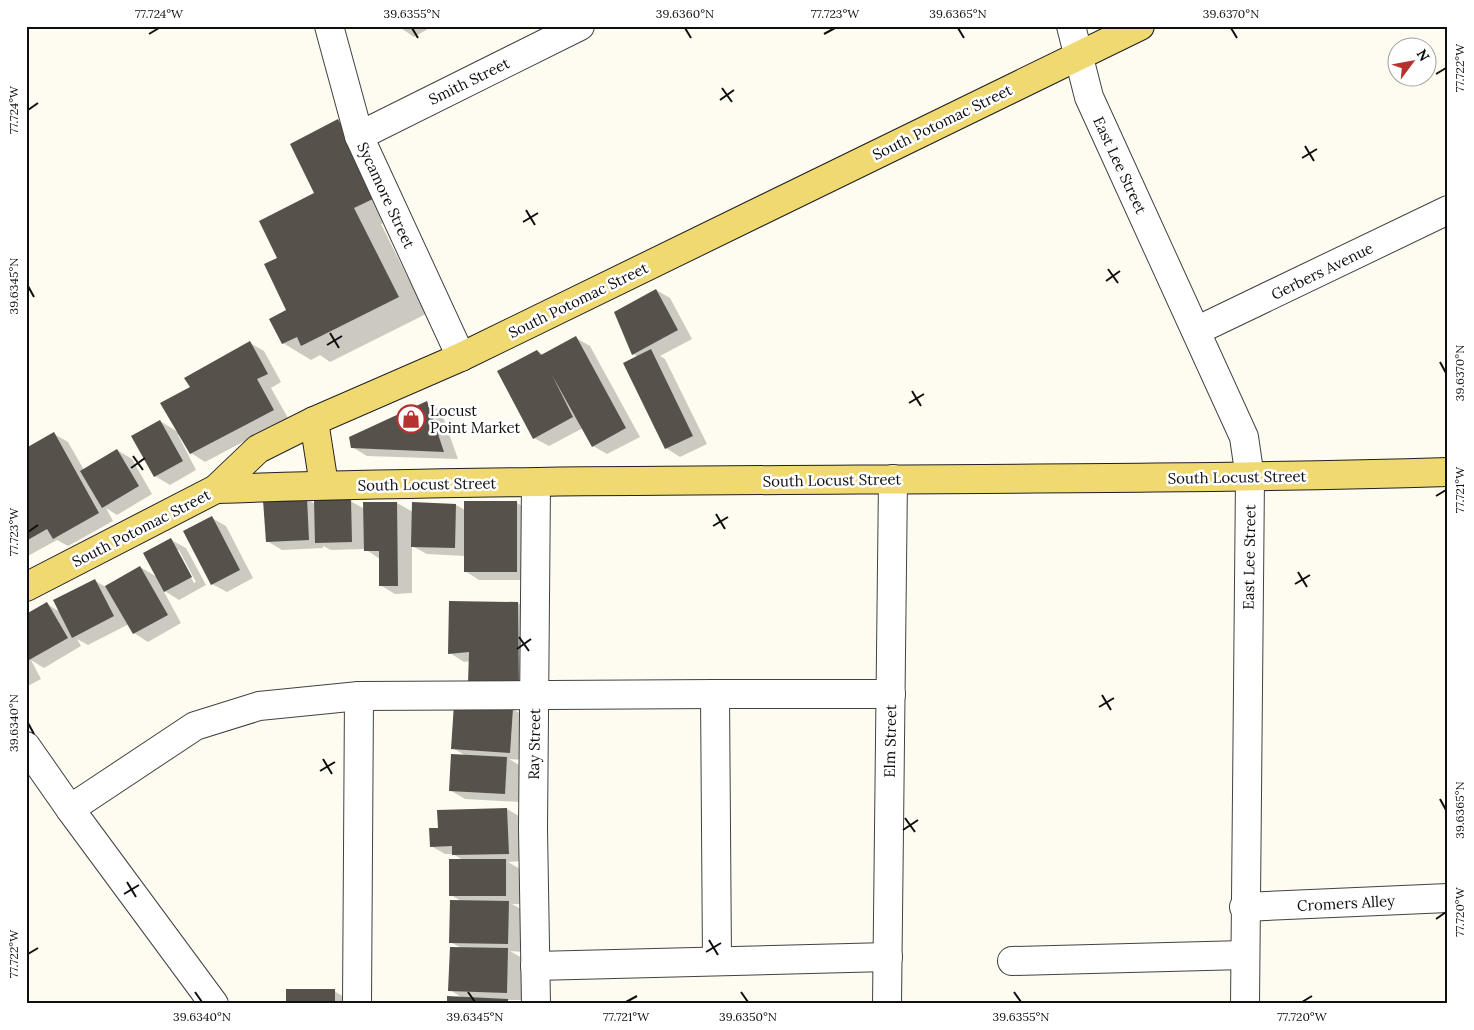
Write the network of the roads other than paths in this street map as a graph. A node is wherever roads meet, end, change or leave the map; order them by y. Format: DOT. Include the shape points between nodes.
graph roads {
  1 [pos="329,26"];
  2 [pos="580,26"];
  3 [pos="1071,26"];
  4 [pos="1140,26"];
  5 [pos="1077,56"];
  6 [pos="359,136"];
  7 [pos="1448,210"];
  8 [pos="1196,331"];
  9 [pos="461,357"];
  10 [pos="314,421"];
  11 [pos="1448,472"];
  12 [pos="1250,478"];
  13 [pos="893,479"];
  14 [pos="536,483"];
  15 [pos="324,485"];
  16 [pos="216,489"];
  17 [pos="26,587"];
  18 [pos="715,694"];
  19 [pos="891,694"];
  20 [pos="534,695"];
  21 [pos="359,696"];
  22 [pos="26,746"];
  23 [pos="70,809"];
  24 [pos="1448,898"];
  25 [pos="1244,907"];
  26 [pos="1244,955"];
  27 [pos="888,956"];
  28 [pos="717,961"];
  29 [pos="1012,961"];
  30 [pos="535,966"];
  31 [pos="214,1004"];
  32 [pos="357,1004"];
  33 [pos="536,1004"];
  34 [pos="888,1004"];
  35 [pos="1245,1004"];
  1 -- 6 [label="street, Sycamore Street"];
  2 -- 6 [label="street, Smith Street"];
  3 -- 5 [label="street, East Lee Street"];
  4 -- 5 [label="main road, South Potomac Street"];
  5 -- 8 [label="street, East Lee Street" via="1089,97"];
  5 -- 9 [label="main road, South Potomac Street"];
  6 -- 9 [label="street, Sycamore Street"];
  7 -- 8 [label="street, Gerbers Avenue"];
  8 -- 12 [label="street, East Lee Street" via="1244,437"];
  9 -- 10 [label="main road, South Potomac Street"];
  10 -- 15 [label="main road"];
  10 -- 16 [label="main road, South Potomac Street" via="258,449"];
  11 -- 12 [label="main road, South Locust Street"];
  12 -- 13 [label="main road, South Locust Street"];
  12 -- 25 [label="street, East Lee Street"];
  13 -- 14 [label="main road, South Locust Street"];
  13 -- 19 [label="street, Elm Street"];
  14 -- 15 [label="main road, South Locust Street"];
  14 -- 20 [label="street, Ray Street"];
  15 -- 16 [label="main road, South Locust Street"];
  16 -- 17 [label="main road, South Potomac Street"];
  18 -- 19 [label="street"];
  18 -- 20 [label="street"];
  18 -- 28 [label="street"];
  19 -- 27 [label="street, Elm Street"];
  20 -- 21 [label="street"];
  20 -- 30 [label="street, Ray Street"];
  21 -- 23 [label="street" via="259,706 194,726"];
  21 -- 32 [label="street"];
  22 -- 23 [label="street"];
  23 -- 31 [label="street"];
  24 -- 25 [label="street, Cromers Alley"];
  25 -- 26 [label="street, East Lee Street"];
  26 -- 29 [label="street"];
  26 -- 35 [label="street, East Lee Street"];
  27 -- 28 [label="street"];
  27 -- 34 [label="street, Elm Street"];
  28 -- 30 [label="street"];
  30 -- 33 [label="street, Ray Street"];
}
